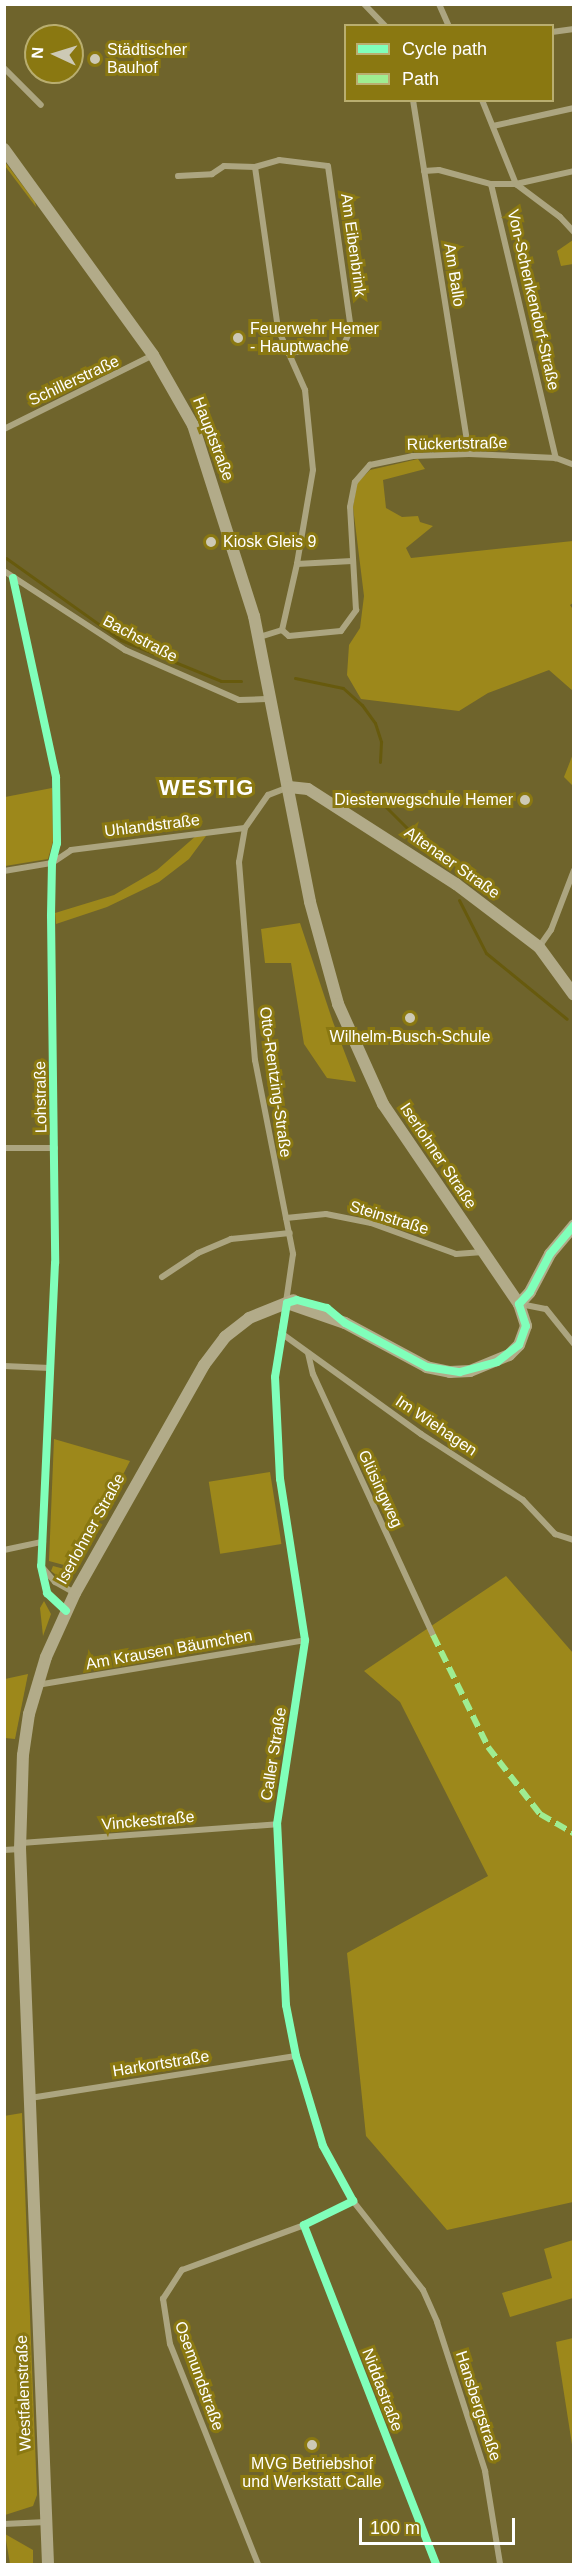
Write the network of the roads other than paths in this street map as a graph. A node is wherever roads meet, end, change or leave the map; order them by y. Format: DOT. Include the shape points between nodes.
graph roads {
  1 [pos="364,4"];
  2 [pos="439,4"];
  3 [pos="383,24"];
  4 [pos="448,24"];
  5 [pos="573,29"];
  6 [pos="554,32"];
  7 [pos="4,68"];
  8 [pos="413,102"];
  9 [pos="483,102"];
  10 [pos="41,105"];
  11 [pos="573,108"];
  12 [pos="493,126"];
  13 [pos="4,148"];
  14 [pos="255,167"];
  15 [pos="424,171"];
  16 [pos="573,171"];
  17 [pos="178,176"];
  18 [pos="491,184"];
  19 [pos="516,184"];
  20 [pos="573,232"];
  21 [pos="288,353"];
  22 [pos="153,355"];
  23 [pos="4,429"];
  24 [pos="469,454"];
  25 [pos="556,458"];
  26 [pos="573,465"];
  27 [pos="352,561"];
  28 [pos="297,564"];
  29 [pos="4,571"];
  30 [pos="13,578"];
  31 [pos="282,630"];
  32 [pos="259,637"];
  33 [pos="273,699"];
  34 [pos="289,788"];
  35 [pos="245,828"];
  36 [pos="52,863"];
  37 [pos="573,870"];
  38 [pos="4,871"];
  39 [pos="539,947"];
  40 [pos="573,995"];
  41 [pos="4,1148"];
  42 [pos="55,1148"];
  43 [pos="286,1218"];
  44 [pos="573,1225"];
  45 [pos="290,1233"];
  46 [pos="483,1252"];
  47 [pos="162,1277"];
  48 [pos="287,1303"];
  49 [pos="519,1304"];
  50 [pos="281,1333"];
  51 [pos="573,1344"];
  52 [pos="308,1352"];
  53 [pos="4,1366"];
  54 [pos="50,1368"];
  55 [pos="573,1540"];
  56 [pos="43,1542"];
  57 [pos="4,1550"];
  58 [pos="41,1566"];
  59 [pos="75,1593"];
  60 [pos="66,1611"];
  61 [pos="433,1635"];
  62 [pos="305,1640"];
  63 [pos="37,1686"];
  64 [pos="277,1824"];
  65 [pos="21,1846"];
  66 [pos="4,1850"];
  67 [pos="296,2056"];
  68 [pos="30,2098"];
  69 [pos="353,2201"];
  70 [pos="33,2220"];
  71 [pos="304,2225"];
  72 [pos="405,2264"];
  73 [pos="46,2522"];
  74 [pos="4,2524"];
  75 [pos="48,2565"];
  76 [pos="258,2565"];
  77 [pos="436,2565"];
  78 [pos="500,2565"];
  1 -- 3 [label="street"];
  2 -- 4 [label="street"];
  5 -- 6 [label="street"];
  7 -- 10 [label="street"];
  8 -- 15 [label="street, Am Ballo"];
  9 -- 12 [label="street"];
  11 -- 12 [label="street"];
  12 -- 19 [label="street"];
  13 -- 22 [label="main road, Hauptstraße"];
  14 -- 17 [label="street, Am Eibenbrink" via="224,166 212,174"];
  14 -- 21 [label="street" via="278,329"];
  14 -- 21 [label="street, Am Eibenbrink" via="279,160 328,166 351,329 343,346"];
  15 -- 18 [label="street" via="439,170"];
  15 -- 24 [label="street, Am Ballo"];
  16 -- 19 [label="street"];
  18 -- 19 [label="street"];
  18 -- 25 [label="street, Von-Schenkendorf-Straße"];
  19 -- 20 [label="street" via="560,217"];
  21 -- 28 [label="street" via="305,390 313,470"];
  22 -- 23 [label="street, Schillerstraße"];
  22 -- 32 [label="main road, Hauptstraße" via="193,425"];
  24 -- 25 [label="street, Rückertstraße"];
  24 -- 27 [label="street, Rückertstraße" via="413,456 370,465 355,482 350,507"];
  25 -- 26 [label="street, Rückertstraße"];
  27 -- 28 [label="street"];
  27 -- 31 [label="street, Rückertstraße" via="356,610 341,631 290,636"];
  28 -- 31 [label="street"];
  29 -- 30 [label="street, Bachstraße"];
  30 -- 33 [label="street, Bachstraße" via="125,650 231,698 252,702"];
  30 -- 36 [label="street, Lohstraße" via="56,777 57,843"];
  31 -- 32 [label="street"];
  32 -- 33 [label="main road, Hauptstraße"];
  33 -- 34 [label="main road, Hauptstraße"];
  34 -- 35 [label="street" via="268,795"];
  34 -- 39 [label="main road, Altenaer Straße" via="309,789 351,814 456,884"];
  34 -- 46 [label="main road, Iserlohner Straße" via="320,946 351,1037 393,1121"];
  35 -- 36 [label="street, Uhlandstraße" via="71,850"];
  35 -- 43 [label="street, Otto-Rentzing-Straße" via="239,862 255,1060 275,1178"];
  36 -- 38 [label="street, Uhlandstraße"];
  36 -- 42 [label="street, Lohstraße"];
  37 -- 39 [label="street" via="551,930"];
  39 -- 40 [label="main road, Altenaer Straße"];
  41 -- 42 [label="street"];
  42 -- 54 [label="street, Lohstraße"];
  43 -- 45 [label="street, Otto-Rentzing-Straße"];
  43 -- 46 [label="street, Steinstraße" via="326,1214 371,1223 456,1254"];
  44 -- 49 [label="main road"];
  45 -- 47 [label="street" via="231,1239 198,1253"];
  45 -- 48 [label="street, Otto-Rentzing-Straße" via="293,1254"];
  46 -- 49 [label="main road, Iserlohner Straße"];
  48 -- 49 [label="main road, Iserlohner Straße" via="345,1323 428,1367 470,1371 497,1362 519,1345 526,1326"];
  48 -- 50 [label="street, Caller Straße"];
  48 -- 59 [label="main road, Iserlohner Straße" via="249,1318 214,1350"];
  49 -- 51 [label="street" via="546,1309"];
  50 -- 52 [label="street, Im Wiehagen"];
  50 -- 62 [label="street, Caller Straße" via="275,1377 280,1479"];
  52 -- 55 [label="street, Im Wiehagen" via="421,1434 523,1500 555,1534"];
  52 -- 61 [label="street, Glüsingweg" via="313,1374"];
  53 -- 54 [label="street"];
  54 -- 56 [label="street, Lohstraße"];
  56 -- 57 [label="street"];
  56 -- 58 [label="street, Lohstraße"];
  58 -- 59 [label="street" via="55,1582"];
  58 -- 60 [label="street, Lohstraße" via="47,1593"];
  59 -- 60 [label="main road, Iserlohner Straße"];
  60 -- 63 [label="main road, Iserlohner Straße"];
  62 -- 63 [label="street, Am Krausen Bäumchen"];
  62 -- 64 [label="street, Caller Straße"];
  63 -- 65 [label="main road, Iserlohner Straße" via="23,1755"];
  64 -- 65 [label="street, Vinckestraße"];
  64 -- 67 [label="street, Caller Straße" via="286,2005"];
  65 -- 66 [label="street, Vinckestraße"];
  65 -- 68 [label="main road, Iserlohner Straße"];
  67 -- 68 [label="street, Harkortstraße"];
  67 -- 69 [label="street, Caller Straße" via="323,2146"];
  68 -- 70 [label="main road, Iserlohner Straße"];
  69 -- 71 [label="street, Osemundstraße"];
  69 -- 72 [label="street, Caller Straße"];
  70 -- 73 [label="main road, Westfalenstraße"];
  71 -- 76 [label="street, Osemundstraße" via="182,2270 163,2299 170,2344"];
  71 -- 77 [label="street, Niddastraße"];
  72 -- 78 [label="street, Hansbergstraße" via="437,2322 485,2471"];
  73 -- 74 [label="street"];
  73 -- 75 [label="main road, Westfalenstraße"];
}
